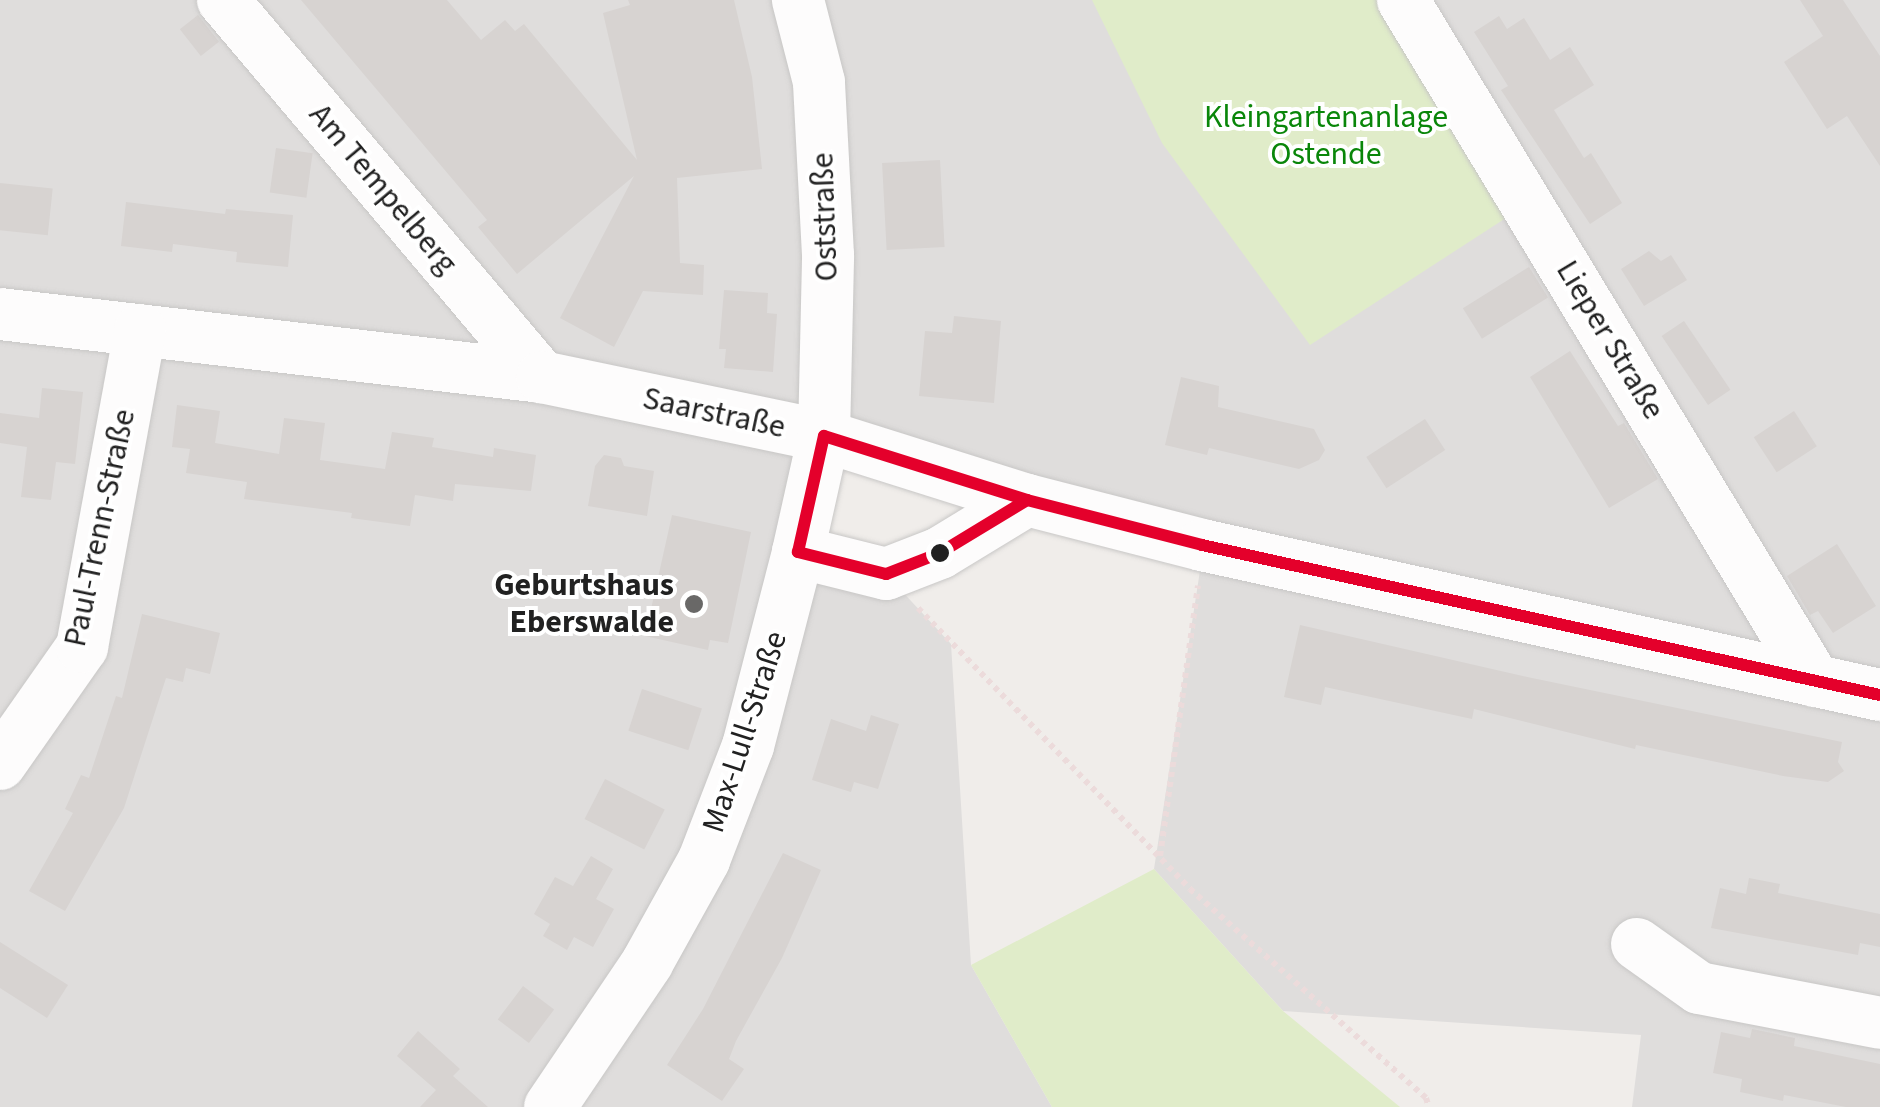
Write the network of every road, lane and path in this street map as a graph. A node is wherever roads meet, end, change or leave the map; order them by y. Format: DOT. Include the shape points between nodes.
graph roads {
  1 [pos="223,0"];
  2 [pos="798,0"];
  3 [pos="1403,0"];
  4 [pos="0,314"];
  5 [pos="140,330"];
  6 [pos="542,378"];
  7 [pos="824,436"];
  8 [pos="1028,500"];
  9 [pos="1202,546"];
  10 [pos="798,552"];
  11 [pos="886,574"];
  12 [pos="1815,681"];
  13 [pos="1880,695"];
  14 [pos="0,764"];
  15 [pos="1160,857"];
  16 [pos="1637,944"];
  17 [pos="1880,1022"];
  18 [pos="550,1107"];
  19 [pos="1429,1107"];
  1 -- 6 [label="street, Am Tempelberg"];
  2 -- 7 [label="street, Oststraße" via="819,82 828,255"];
  3 -- 12 [label="street, Lieper Straße"];
  4 -- 5 [label="street, Saarstraße"];
  5 -- 6 [label="street, Saarstraße"];
  5 -- 14 [label="street, Paul-Trenn-Straße" via="82,647"];
  6 -- 7 [label="street, Saarstraße"];
  7 -- 8 [label="street, Saarstraße"];
  7 -- 10 [label="street, Max-Lull-Straße"];
  8 -- 9 [label="street, Saarstraße"];
  8 -- 11 [label="street" via="940,553"];
  9 -- 12 [label="street, Saarstraße"];
  9 -- 15 [label="path"];
  10 -- 11 [label="street"];
  10 -- 18 [label="street, Max-Lull-Straße" via="748,746 704,860 647,963"];
  11 -- 15 [label="path"];
  12 -- 13 [label="street, Saarstraße"];
  15 -- 19 [label="path"];
  16 -- 17 [label="street" via="1699,988"];
}
